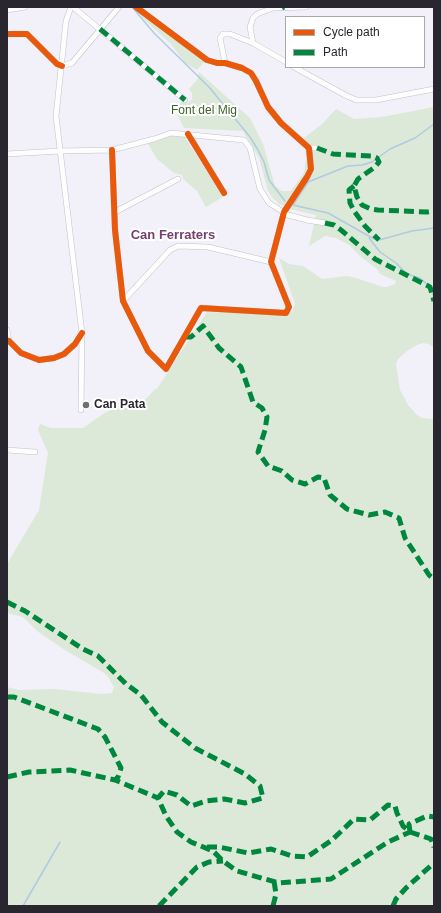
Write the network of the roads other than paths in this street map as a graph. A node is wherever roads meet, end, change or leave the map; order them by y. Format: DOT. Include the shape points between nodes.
graph roads {
  1 [pos="25,7"];
  2 [pos="72,7"];
  3 [pos="119,7"];
  4 [pos="136,7"];
  5 [pos="306,7"];
  6 [pos="7,10"];
  7 [pos="100,30"];
  8 [pos="7,34"];
  9 [pos="253,43"];
  10 [pos="285,61"];
  11 [pos="225,62"];
  12 [pos="62,66"];
  13 [pos="296,68"];
  14 [pos="434,89"];
  15 [pos="185,100"];
  16 [pos="188,134"];
  17 [pos="310,148"];
  18 [pos="317,148"];
  19 [pos="112,150"];
  20 [pos="60,151"];
  21 [pos="7,154"];
  22 [pos="178,179"];
  23 [pos="224,193"];
  24 [pos="115,212"];
  25 [pos="284,212"];
  26 [pos="326,223"];
  27 [pos="272,262"];
  28 [pos="123,301"];
  29 [pos="7,330"];
  30 [pos="82,333"];
  31 [pos="8,344"];
  32 [pos="81,410"];
  33 [pos="7,450"];
  34 [pos="35,452"];
  1 -- 6 [label="street"];
  2 -- 7 [label="street"];
  2 -- 12 [label="street" via="66,21"];
  3 -- 7 [label="street"];
  4 -- 11 [label="street" via="207,60"];
  5 -- 9 [label="street" via="274,8 257,14 250,27"];
  7 -- 12 [label="street" via="72,63"];
  7 -- 15 [label="street"];
  8 -- 12 [label="street" via="27,34"];
  9 -- 10 [label="street"];
  9 -- 11 [label="street" via="230,34 223,34 220,38"];
  11 -- 17 [label="street" via="251,73 268,107 294,136"];
  12 -- 20 [label="street" via="56,116"];
  13 -- 14 [label="street" via="356,100 376,100"];
  16 -- 19 [label="street" via="171,133"];
  16 -- 23 [label="street"];
  16 -- 25 [label="street" via="244,140 250,148 260,189 270,203"];
  17 -- 18 [label="street"];
  17 -- 25 [label="street" via="311,169 308,177"];
  19 -- 20 [label="street"];
  19 -- 24 [label="street"];
  20 -- 21 [label="street"];
  20 -- 30 [label="street"];
  22 -- 24 [label="street"];
  24 -- 28 [label="street"];
  25 -- 26 [label="street"];
  25 -- 27 [label="street"];
  27 -- 28 [label="street" via="208,246 178,246 170,250"];
  27 -- 28 [label="street" via="289,308 286,313 201,308 166,369 148,352"];
  29 -- 31 [label="street"];
  30 -- 31 [label="street" via="64,354 54,358 39,360 21,354"];
  30 -- 32 [label="street"];
  33 -- 34 [label="street"];
}
